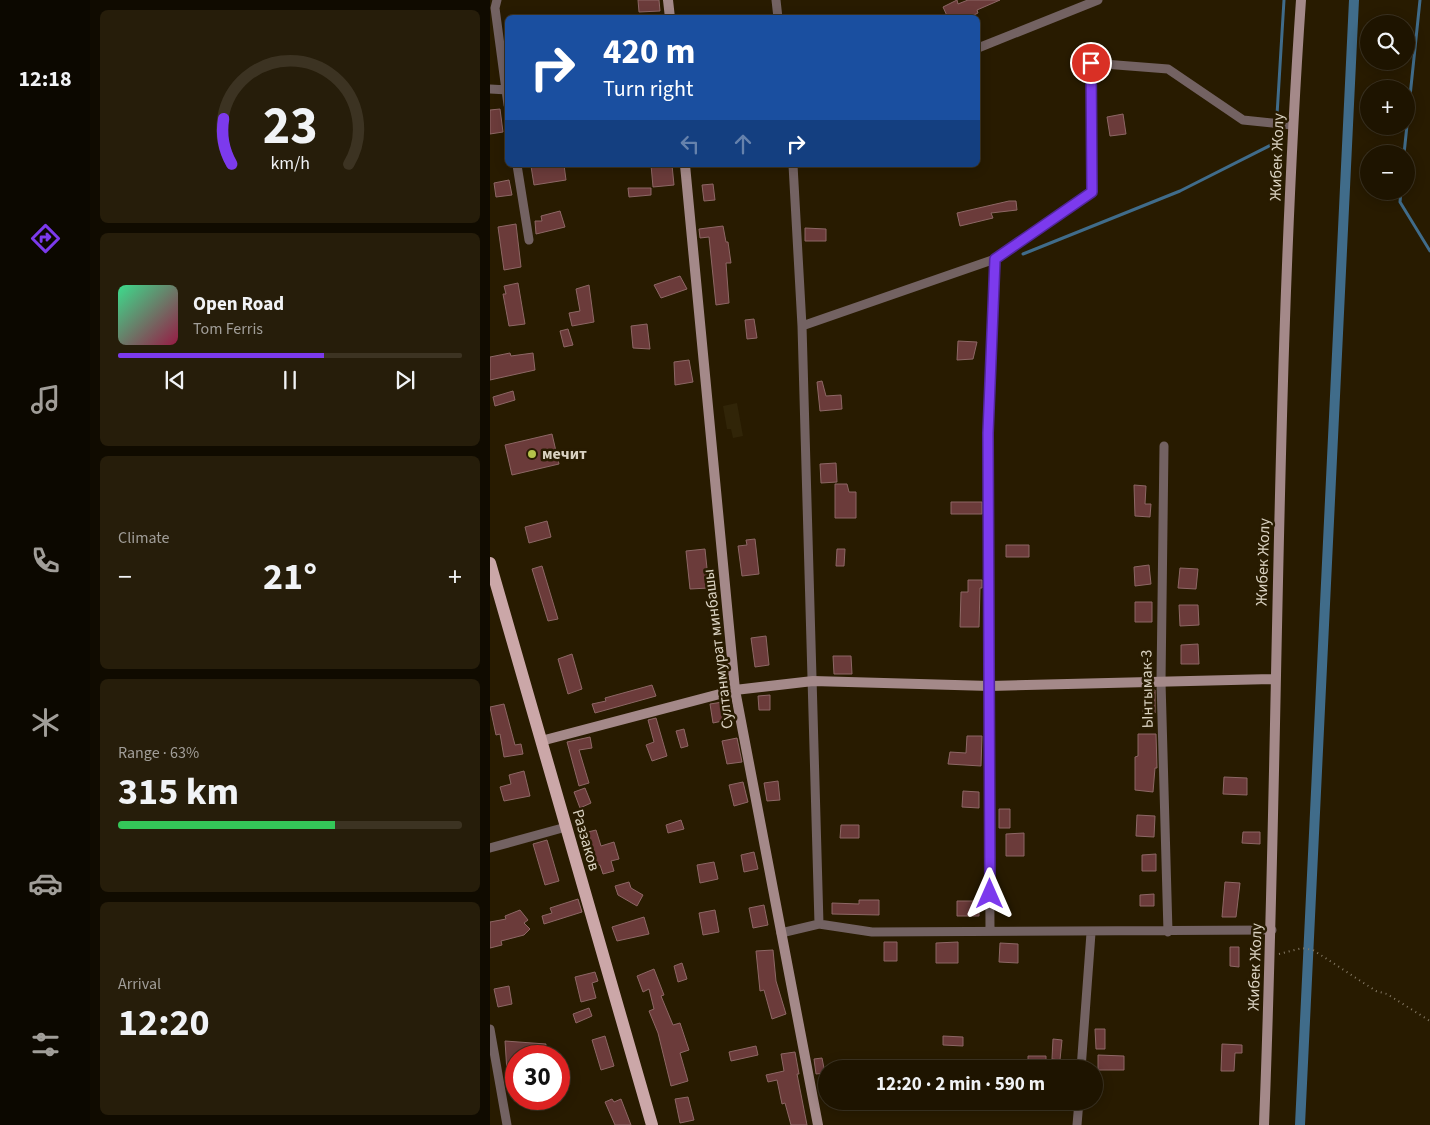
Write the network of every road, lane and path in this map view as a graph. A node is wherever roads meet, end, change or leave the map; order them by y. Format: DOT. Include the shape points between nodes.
graph roads {
  1 [pos="497,0"];
  2 [pos="668,0"];
  3 [pos="776,0"];
  4 [pos="1098,0"];
  5 [pos="1301,0"];
  6 [pos="670,15"];
  7 [pos="778,15"];
  8 [pos="980,47"];
  9 [pos="505,83"];
  10 [pos="490,89"];
  11 [pos="505,90"];
  12 [pos="1292,125"];
  13 [pos="517,167"];
  14 [pos="685,167"];
  15 [pos="793,167"];
  16 [pos="528,240"];
  17 [pos="995,259"];
  18 [pos="802,326"];
  19 [pos="1164,446"];
  20 [pos="490,563"];
  21 [pos="1275,679"];
  22 [pos="813,681"];
  23 [pos="1161,682"];
  24 [pos="990,686"];
  25 [pos="735,690"];
  26 [pos="541,741"];
  27 [pos="566,827"];
  28 [pos="490,848"];
  29 [pos="819,924"];
  30 [pos="1272,930"];
  31 [pos="990,931"];
  32 [pos="1168,932"];
  33 [pos="781,933"];
  34 [pos="1091,933"];
  35 [pos="1271,956"];
  36 [pos="1430,1021"];
  37 [pos="490,1029"];
  38 [pos="1082,1060"];
  39 [pos="1078,1110"];
  40 [pos="506,1125"];
  41 [pos="652,1125"];
  42 [pos="818,1125"];
  43 [pos="1077,1125"];
  44 [pos="1264,1125"];
  1 -- 9 [label="street" via="495,8"];
  2 -- 6 [label="street"];
  3 -- 7 [label="street"];
  4 -- 8 [label="street"];
  5 -- 12 [label="street, Жибек Жолу"];
  10 -- 11 [label="street"];
  12 -- 17 [label="street" via="1243,120 1168,69 1091,63 1092,192"];
  12 -- 21 [label="street, Жибек Жолу"];
  13 -- 16 [label="street"];
  14 -- 25 [label="street, Султанмурат минбашы"];
  15 -- 18 [label="street"];
  17 -- 18 [label="street"];
  17 -- 24 [label="street" via="988,433"];
  18 -- 22 [label="street"];
  19 -- 23 [label="street, Ынтымак-3"];
  20 -- 26 [label="main road, Раззаков"];
  21 -- 23 [label="street"];
  21 -- 30 [label="street, Жибек Жолу"];
  22 -- 24 [label="street"];
  22 -- 25 [label="street"];
  22 -- 29 [label="street"];
  23 -- 24 [label="street"];
  23 -- 32 [label="street, Ынтымак-3"];
  24 -- 31 [label="street"];
  25 -- 26 [label="street"];
  25 -- 33 [label="street, Султанмурат минбашы"];
  26 -- 27 [label="main road, Раззаков"];
  27 -- 28 [label="street"];
  27 -- 41 [label="main road, Раззаков"];
  29 -- 31 [label="street" via="872,932"];
  29 -- 33 [label="street"];
  30 -- 32 [label="street"];
  30 -- 35 [label="street, Жибек Жолу"];
  31 -- 34 [label="street"];
  32 -- 34 [label="street"];
  33 -- 42 [label="street, Султанмурат минбашы"];
  34 -- 38 [label="street"];
  35 -- 36 [label="path" via="1302,948 1313,950"];
  35 -- 44 [label="street, Жибек Жолу"];
  37 -- 40 [label="street"];
  39 -- 43 [label="street"];
}
